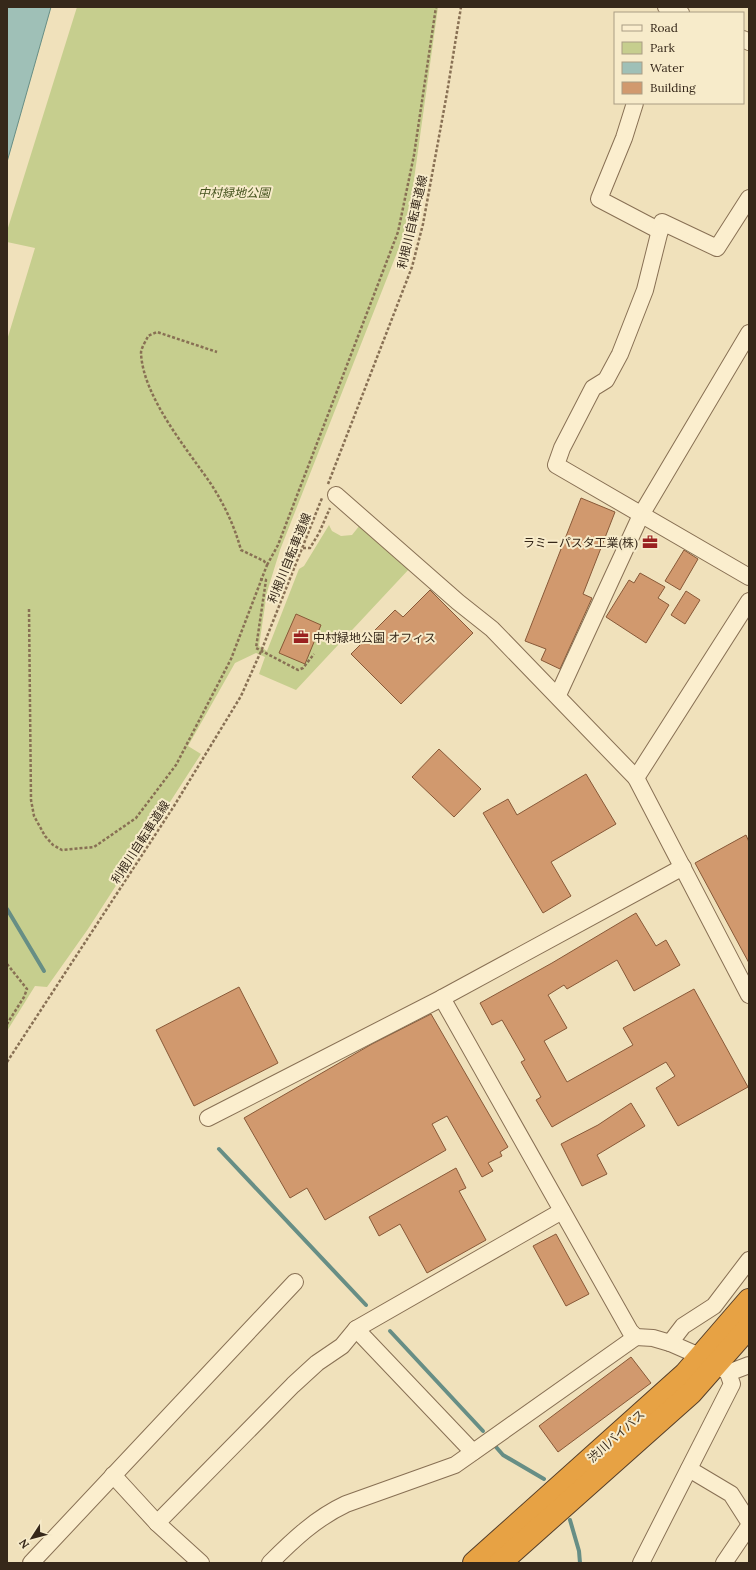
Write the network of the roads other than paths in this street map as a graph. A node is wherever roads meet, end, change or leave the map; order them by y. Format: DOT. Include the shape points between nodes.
graph roads {
  1 [pos="666,7"];
  2 [pos="678,12"];
  3 [pos="635,104"];
  4 [pos="749,198"];
  5 [pos="660,231"];
  6 [pos="749,333"];
  7 [pos="328,493"];
  8 [pos="642,515"];
  9 [pos="749,577"];
  10 [pos="749,601"];
  11 [pos="558,696"];
  12 [pos="636,778"];
  13 [pos="682,867"];
  14 [pos="749,995"];
  15 [pos="442,998"];
  16 [pos="208,1118"];
  17 [pos="562,1211"];
  18 [pos="749,1260"];
  19 [pos="295,1282"];
  20 [pos="749,1300"];
  21 [pos="749,1327"];
  22 [pos="356,1329"];
  23 [pos="636,1337"];
  24 [pos="670,1343"];
  25 [pos="716,1364"];
  26 [pos="749,1365"];
  27 [pos="473,1452"];
  28 [pos="689,1469"];
  29 [pos="113,1475"];
  30 [pos="749,1522"];
  31 [pos="157,1523"];
  32 [pos="749,1526"];
  33 [pos="730,1560"];
  34 [pos="31,1563"];
  35 [pos="201,1563"];
  36 [pos="270,1563"];
  37 [pos="474,1563"];
  38 [pos="500,1563"];
  39 [pos="640,1563"];
  1 -- 2 [label="street"];
  3 -- 5 [label="street" via="599,199"];
  4 -- 5 [label="street" via="717,248 662,222"];
  5 -- 8 [label="street" via="644,290 620,354 606,380 594,388 556,465"];
  6 -- 8 [label="street"];
  7 -- 11 [label="street" via="492,629"];
  8 -- 9 [label="street"];
  8 -- 11 [label="street"];
  10 -- 12 [label="street"];
  11 -- 12 [label="street"];
  12 -- 13 [label="street"];
  13 -- 14 [label="street"];
  13 -- 15 [label="street"];
  15 -- 16 [label="street"];
  15 -- 17 [label="street"];
  17 -- 22 [label="street"];
  17 -- 23 [label="street" via="630,1331"];
  18 -- 24 [label="street" via="714,1306 683,1326"];
  19 -- 29 [label="street"];
  20 -- 25 [label="highway, 渋川バイパス"];
  21 -- 25 [label="highway, 渋川バイパス"];
  22 -- 27 [label="street"];
  22 -- 31 [label="street" via="342,1346 317,1363 293,1385"];
  23 -- 24 [label="street"];
  23 -- 27 [label="street"];
  24 -- 25 [label="street"];
  25 -- 26 [label="street"];
  25 -- 28 [label="street" via="732,1384"];
  25 -- 37 [label="highway, 渋川バイパス" via="685,1374"];
  25 -- 38 [label="highway, 渋川バイパス" via="691,1393"];
  27 -- 36 [label="street" via="456,1465 330,1511 298,1536"];
  28 -- 30 [label="street" via="731,1494"];
  28 -- 39 [label="street"];
  29 -- 31 [label="street"];
  29 -- 34 [label="street"];
  31 -- 35 [label="street"];
  32 -- 33 [label="street"];
}
